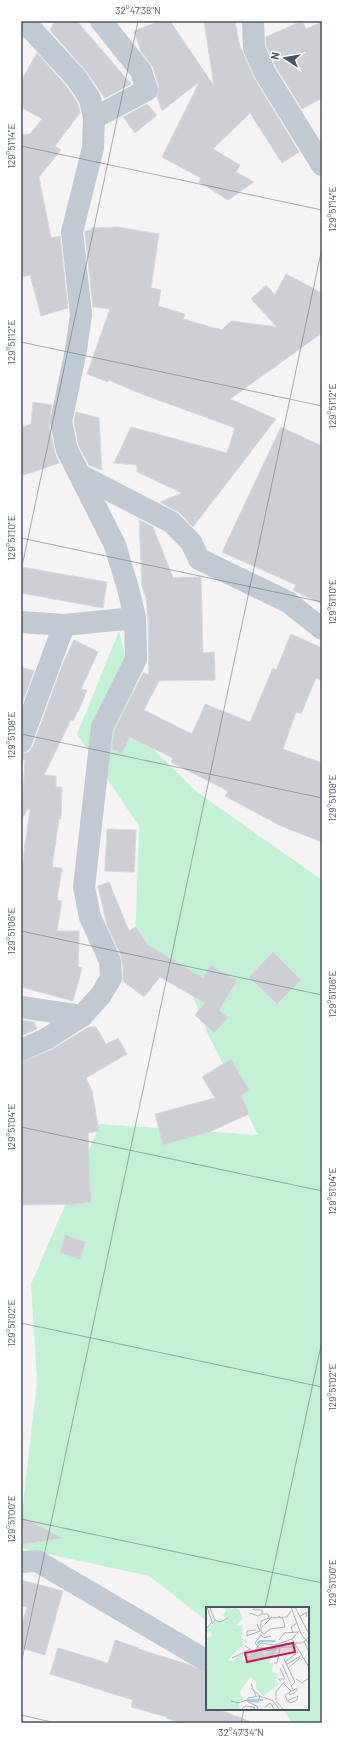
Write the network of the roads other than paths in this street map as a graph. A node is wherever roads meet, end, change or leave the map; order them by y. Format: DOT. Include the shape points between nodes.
graph roads {
  1 [pos="24,21"];
  2 [pos="101,21"];
  3 [pos="253,21"];
  4 [pos="94,118"];
  5 [pos="322,164"];
  6 [pos="80,475"];
  7 [pos="135,618"];
  8 [pos="21,622"];
  9 [pos="64,625"];
  10 [pos="322,629"];
  11 [pos="21,742"];
  12 [pos="21,1007"];
  13 [pos="82,1016"];
  14 [pos="21,1050"];
  15 [pos="21,1562"];
  16 [pos="206,1660"];
  1 -- 4 [label="street" via="77,79 90,99"];
  2 -- 4 [label="street" via="141,71 148,90"];
  3 -- 5 [label="street" via="254,48 265,73"];
  4 -- 6 [label="street" via="93,148 72,232 81,315 61,422 68,450"];
  6 -- 7 [label="street" via="115,545"];
  6 -- 10 [label="street" via="171,522 191,542 199,559 288,602"];
  7 -- 9 [label="street"];
  7 -- 13 [label="street" via="136,659 102,727 84,887 90,917 110,961 111,978 102,995"];
  8 -- 9 [label="street"];
  9 -- 11 [label="street"];
  12 -- 13 [label="street"];
  13 -- 14 [label="street" via="46,1039"];
  15 -- 16 [label="street" via="37,1561"];
}
